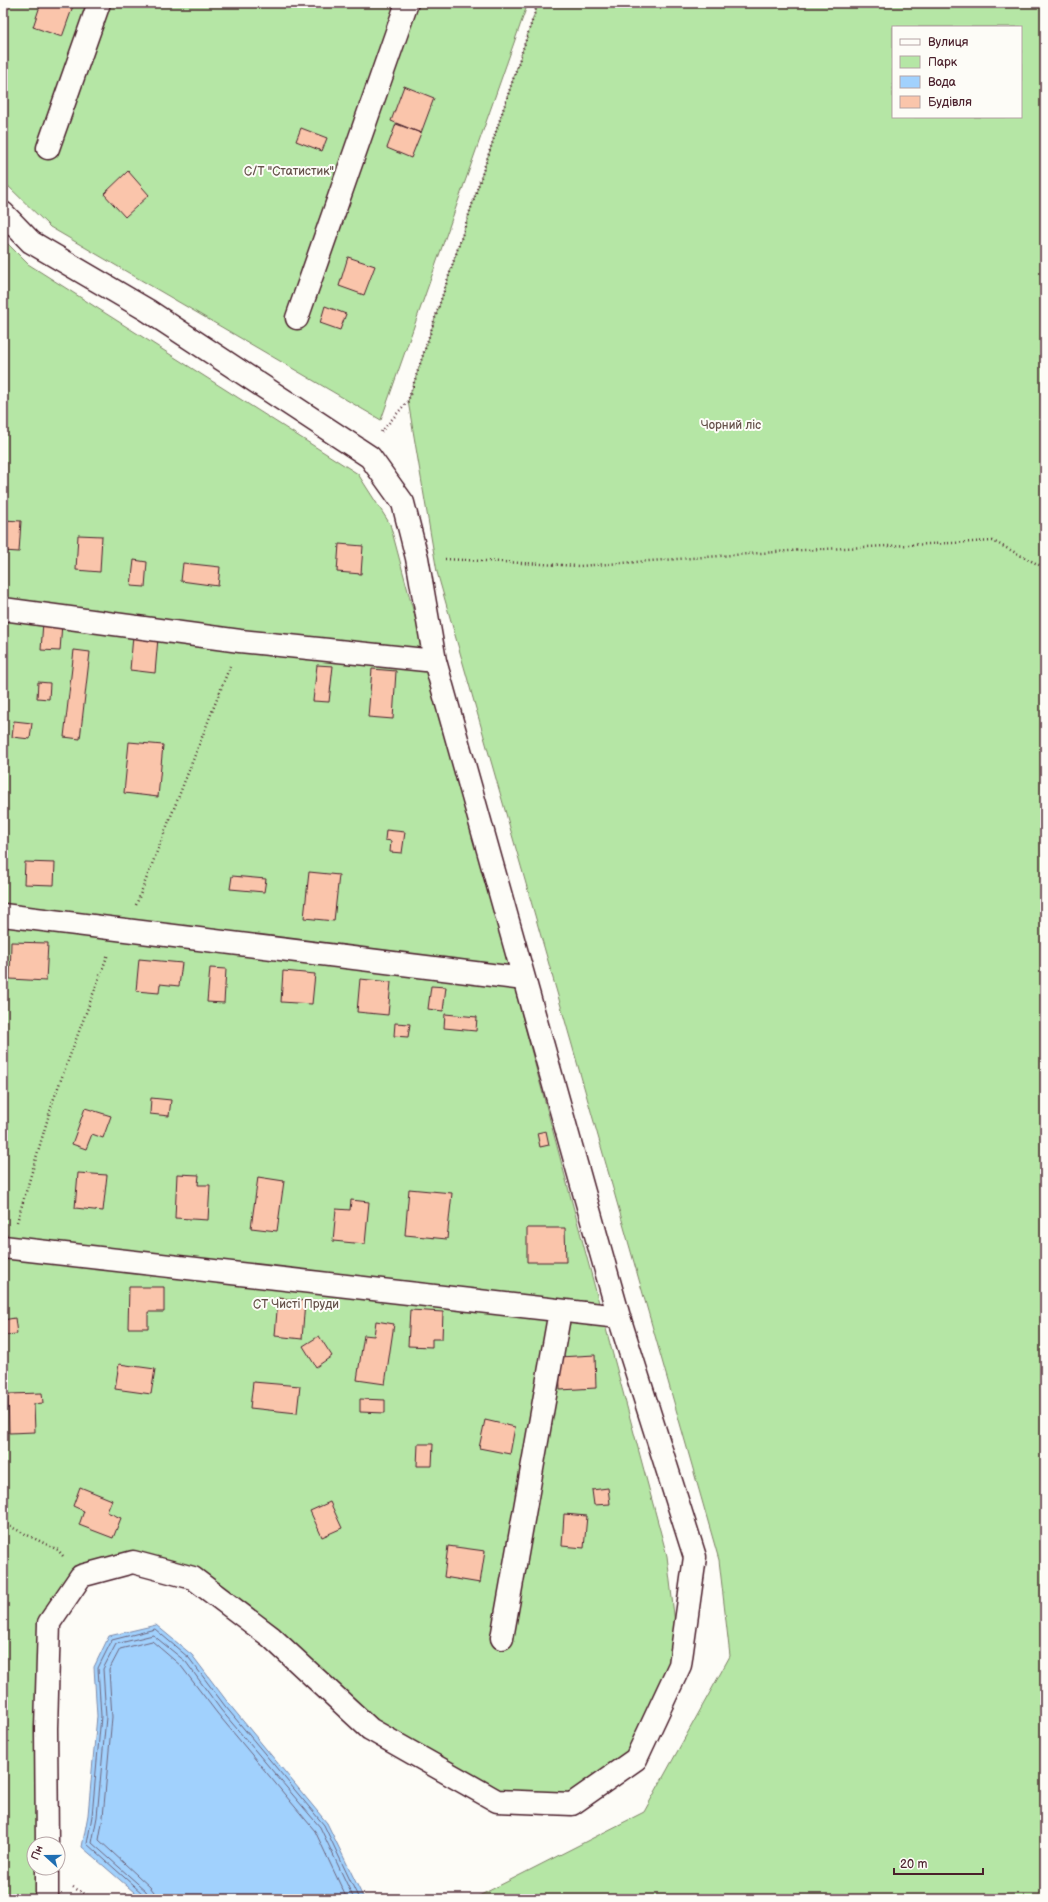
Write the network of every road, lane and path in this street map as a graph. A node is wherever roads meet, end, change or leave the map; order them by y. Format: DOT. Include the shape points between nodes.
graph roads {
  1 [pos="99,3"];
  2 [pos="408,3"];
  3 [pos="538,3"];
  4 [pos="48,148"];
  5 [pos="3,213"];
  6 [pos="297,318"];
  7 [pos="363,452"];
  8 [pos="417,558"];
  9 [pos="1045,568"];
  10 [pos="3,609"];
  11 [pos="435,661"];
  12 [pos="3,915"];
  13 [pos="524,979"];
  14 [pos="3,1247"];
  15 [pos="560,1311"];
  16 [pos="619,1317"];
  17 [pos="3,1523"];
  18 [pos="81,1576"];
  19 [pos="502,1638"];
  20 [pos="47,1836"];
  21 [pos="47,1876"];
  22 [pos="47,1899"];
  1 -- 4 [label="street"];
  2 -- 6 [label="street"];
  3 -- 7 [label="path" via="408,401"];
  5 -- 7 [label="street" via="31,242 147,310"];
  7 -- 8 [label="street" via="370,457 402,503"];
  8 -- 9 [label="path" via="580,566 803,550 994,541"];
  8 -- 11 [label="street"];
  10 -- 11 [label="street" via="240,641"];
  11 -- 13 [label="street"];
  12 -- 13 [label="street"];
  13 -- 16 [label="street"];
  14 -- 15 [label="street"];
  15 -- 16 [label="street"];
  15 -- 19 [label="street"];
  16 -- 18 [label="street" via="695,1556 680,1664 636,1759 572,1804 497,1801 370,1730 271,1637 193,1578 132,1562"];
  17 -- 18 [label="path" via="58,1550"];
  18 -- 20 [label="street" via="49,1623"];
  21 -- 22 [label="street"];
}
